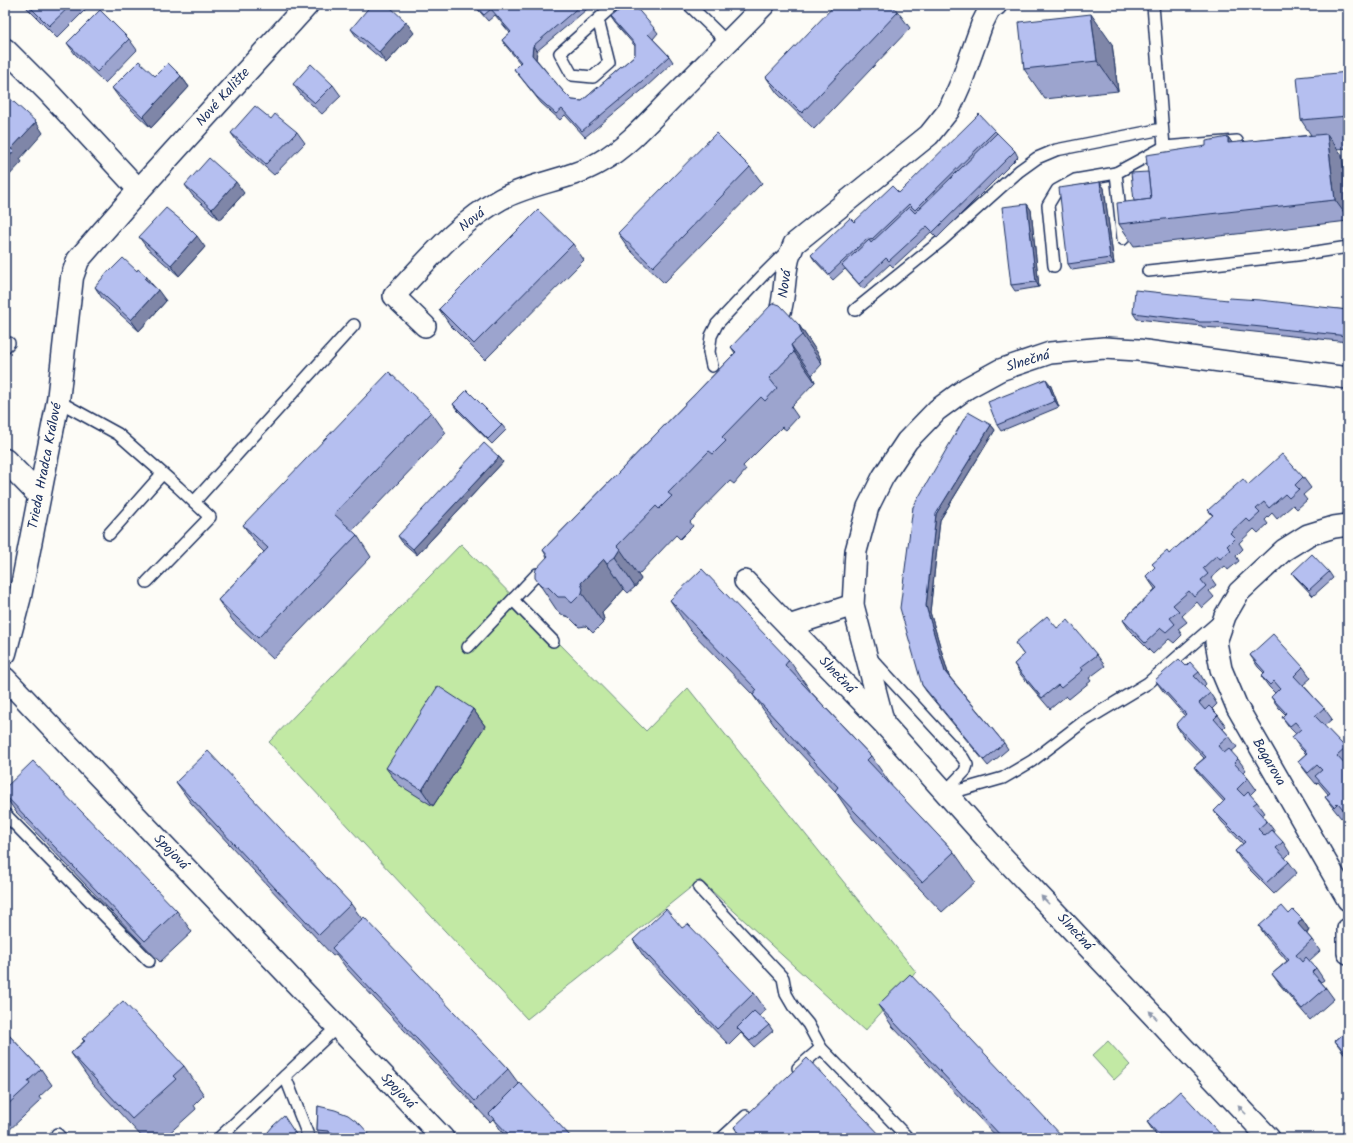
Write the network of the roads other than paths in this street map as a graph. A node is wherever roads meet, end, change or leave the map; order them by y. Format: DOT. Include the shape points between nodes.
graph roads {
  1 [pos="306,5"];
  2 [pos="614,5"];
  3 [pos="689,5"];
  4 [pos="764,5"];
  5 [pos="996,5"];
  6 [pos="1152,5"];
  7 [pos="598,19"];
  8 [pos="727,42"];
  9 [pos="5,49"];
  10 [pos="1162,128"];
  11 [pos="1237,141"];
  12 [pos="1164,147"];
  13 [pos="1116,173"];
  14 [pos="139,190"];
  15 [pos="1123,239"];
  16 [pos="794,244"];
  17 [pos="1348,247"];
  18 [pos="1054,266"];
  19 [pos="1148,271"];
  20 [pos="72,277"];
  21 [pos="855,310"];
  22 [pos="354,325"];
  23 [pos="426,326"];
  24 [pos="757,344"];
  25 [pos="719,374"];
  26 [pos="1348,378"];
  27 [pos="58,401"];
  28 [pos="5,460"];
  29 [pos="162,474"];
  30 [pos="39,495"];
  31 [pos="194,502"];
  32 [pos="1348,525"];
  33 [pos="109,534"];
  34 [pos="553,558"];
  35 [pos="537,574"];
  36 [pos="745,581"];
  37 [pos="147,582"];
  38 [pos="513,600"];
  39 [pos="853,605"];
  40 [pos="1225,616"];
  41 [pos="789,626"];
  42 [pos="553,641"];
  43 [pos="468,647"];
  44 [pos="864,651"];
  45 [pos="5,653"];
  46 [pos="5,678"];
  47 [pos="884,724"];
  48 [pos="946,793"];
  49 [pos="5,814"];
  50 [pos="699,888"];
  51 [pos="1348,900"];
  52 [pos="1348,929"];
  53 [pos="1348,953"];
  54 [pos="149,961"];
  55 [pos="337,1027"];
  56 [pos="821,1048"];
  57 [pos="286,1076"];
  58 [pos="788,1078"];
  59 [pos="755,1108"];
  60 [pos="219,1138"];
  61 [pos="309,1138"];
  62 [pos="443,1138"];
  63 [pos="722,1138"];
  64 [pos="908,1138"];
  65 [pos="1269,1138"];
  1 -- 14 [label="street, Nové Kalište"];
  2 -- 7 [label="lane"];
  3 -- 8 [label="lane"];
  4 -- 8 [label="street, Nová"];
  5 -- 16 [label="street" via="990,8 982,24 949,110 929,135"];
  6 -- 10 [label="lane"];
  7 -- 7 [label="lane" via="560,52 572,75 593,77 609,63"];
  8 -- 23 [label="street, Nová" via="620,148 600,162 578,172 502,198 476,214 451,237 394,296"];
  9 -- 14 [label="street"];
  10 -- 12 [label="lane"];
  10 -- 21 [label="lane" via="1056,150 1037,158 942,240"];
  11 -- 12 [label="lane"];
  12 -- 13 [label="lane"];
  13 -- 15 [label="lane"];
  13 -- 18 [label="lane" via="1075,180 1057,190 1048,205"];
  14 -- 20 [label="street, Nové Kalište" via="78,260"];
  16 -- 24 [label="street, Nová" via="788,261 781,313 772,328"];
  16 -- 25 [label="lane" via="717,324 711,336 709,352"];
  17 -- 19 [label="lane"];
  20 -- 27 [label="street, Trieda Hradca Králové"];
  22 -- 31 [label="lane"];
  26 -- 39 [label="street, Slnečná" via="1138,350 1104,348 1050,353 1000,370 967,388 937,410 907,442 883,477 868,507 856,551"];
  27 -- 29 [label="lane" via="118,434"];
  27 -- 30 [label="street, Trieda Hradca Králové"];
  28 -- 30 [label="street"];
  29 -- 31 [label="lane"];
  29 -- 33 [label="lane"];
  30 -- 45 [label="street, Trieda Hradca Králové" via="20,596"];
  31 -- 37 [label="lane" via="210,517"];
  32 -- 40 [label="street, Bagarova" via="1308,535 1284,550 1240,592"];
  34 -- 35 [label="street"];
  35 -- 38 [label="lane"];
  36 -- 41 [label="street, Slnečná"];
  38 -- 42 [label="lane"];
  38 -- 43 [label="lane"];
  39 -- 41 [label="street"];
  39 -- 44 [label="street, Slnečná"];
  40 -- 48 [label="lane, Bagarova" via="1148,683 1083,722 1032,761 1003,778"];
  40 -- 51 [label="street, Bagarova" via="1216,642 1221,669 1237,707"];
  41 -- 47 [label="street, Slnečná"];
  44 -- 47 [label="street, Slnečná"];
  44 -- 48 [label="lane" via="963,758 965,771"];
  46 -- 55 [label="street, Spojová"];
  47 -- 48 [label="street, Slnečná"];
  65 -- 48 [label="street, Slnečná, one-way" via="1003,857"];
  49 -- 54 [label="lane"];
  50 -- 56 [label="lane" via="783,978 786,994 808,1024"];
  52 -- 53 [label="street"];
  55 -- 57 [label="lane"];
  55 -- 62 [label="street, Spojová"];
  56 -- 58 [label="lane"];
  56 -- 64 [label="lane"];
  57 -- 60 [label="lane"];
  57 -- 61 [label="lane"];
  59 -- 63 [label="lane"];
}
